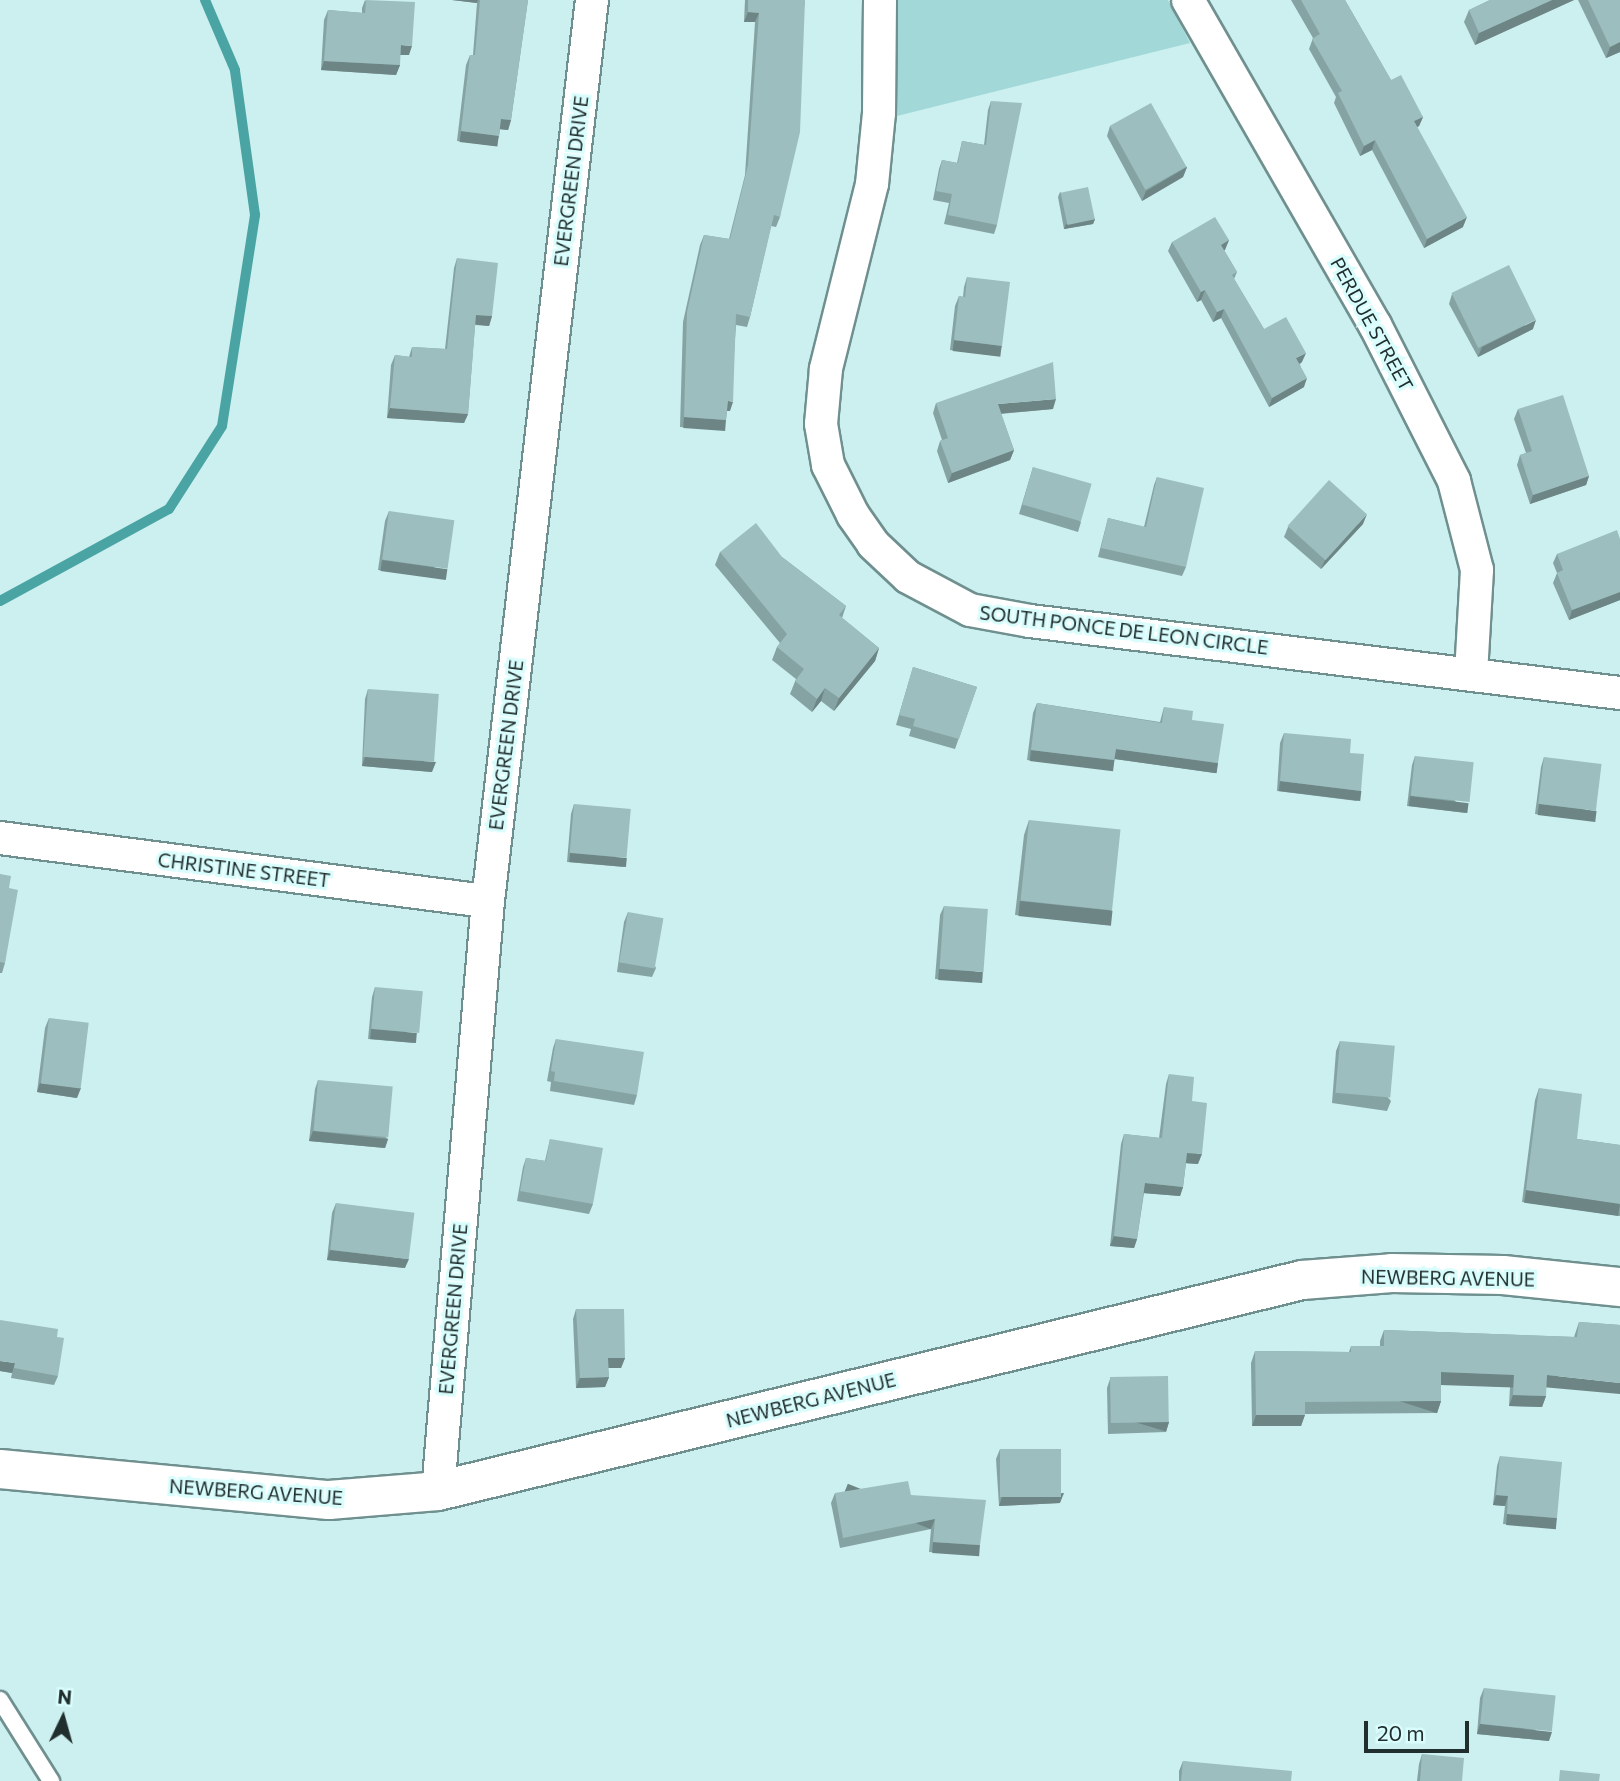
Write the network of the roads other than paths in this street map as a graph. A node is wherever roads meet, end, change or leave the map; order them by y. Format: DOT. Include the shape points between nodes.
graph roads {
  1 [pos="592,0"];
  2 [pos="880,0"];
  3 [pos="1188,0"];
  4 [pos="1471,673"];
  5 [pos="1620,693"];
  6 [pos="0,838"];
  7 [pos="488,901"];
  8 [pos="1620,1287"];
  9 [pos="0,1469"];
  10 [pos="438,1491"];
  11 [pos="0,1700"];
  12 [pos="51,1781"];
  1 -- 7 [label="street, EVERGREEN DRIVE"];
  2 -- 4 [label="street, SOUTH PONCE DE LEON CIRCLE" via="879,113 872,184 826,369 821,424 828,465 873,544 908,578 970,610"];
  3 -- 4 [label="street, PERDUE STREET" via="1375,325 1454,481 1477,570"];
  4 -- 5 [label="street, SOUTH PONCE DE LEON CIRCLE"];
  6 -- 7 [label="street, CHRISTINE STREET"];
  7 -- 10 [label="street, EVERGREEN DRIVE"];
  8 -- 10 [label="street, NEWBERG AVENUE" via="1489,1275 1392,1273 1301,1280"];
  9 -- 10 [label="street, NEWBERG AVENUE" via="330,1500"];
  11 -- 12 [label="lane"];
}
